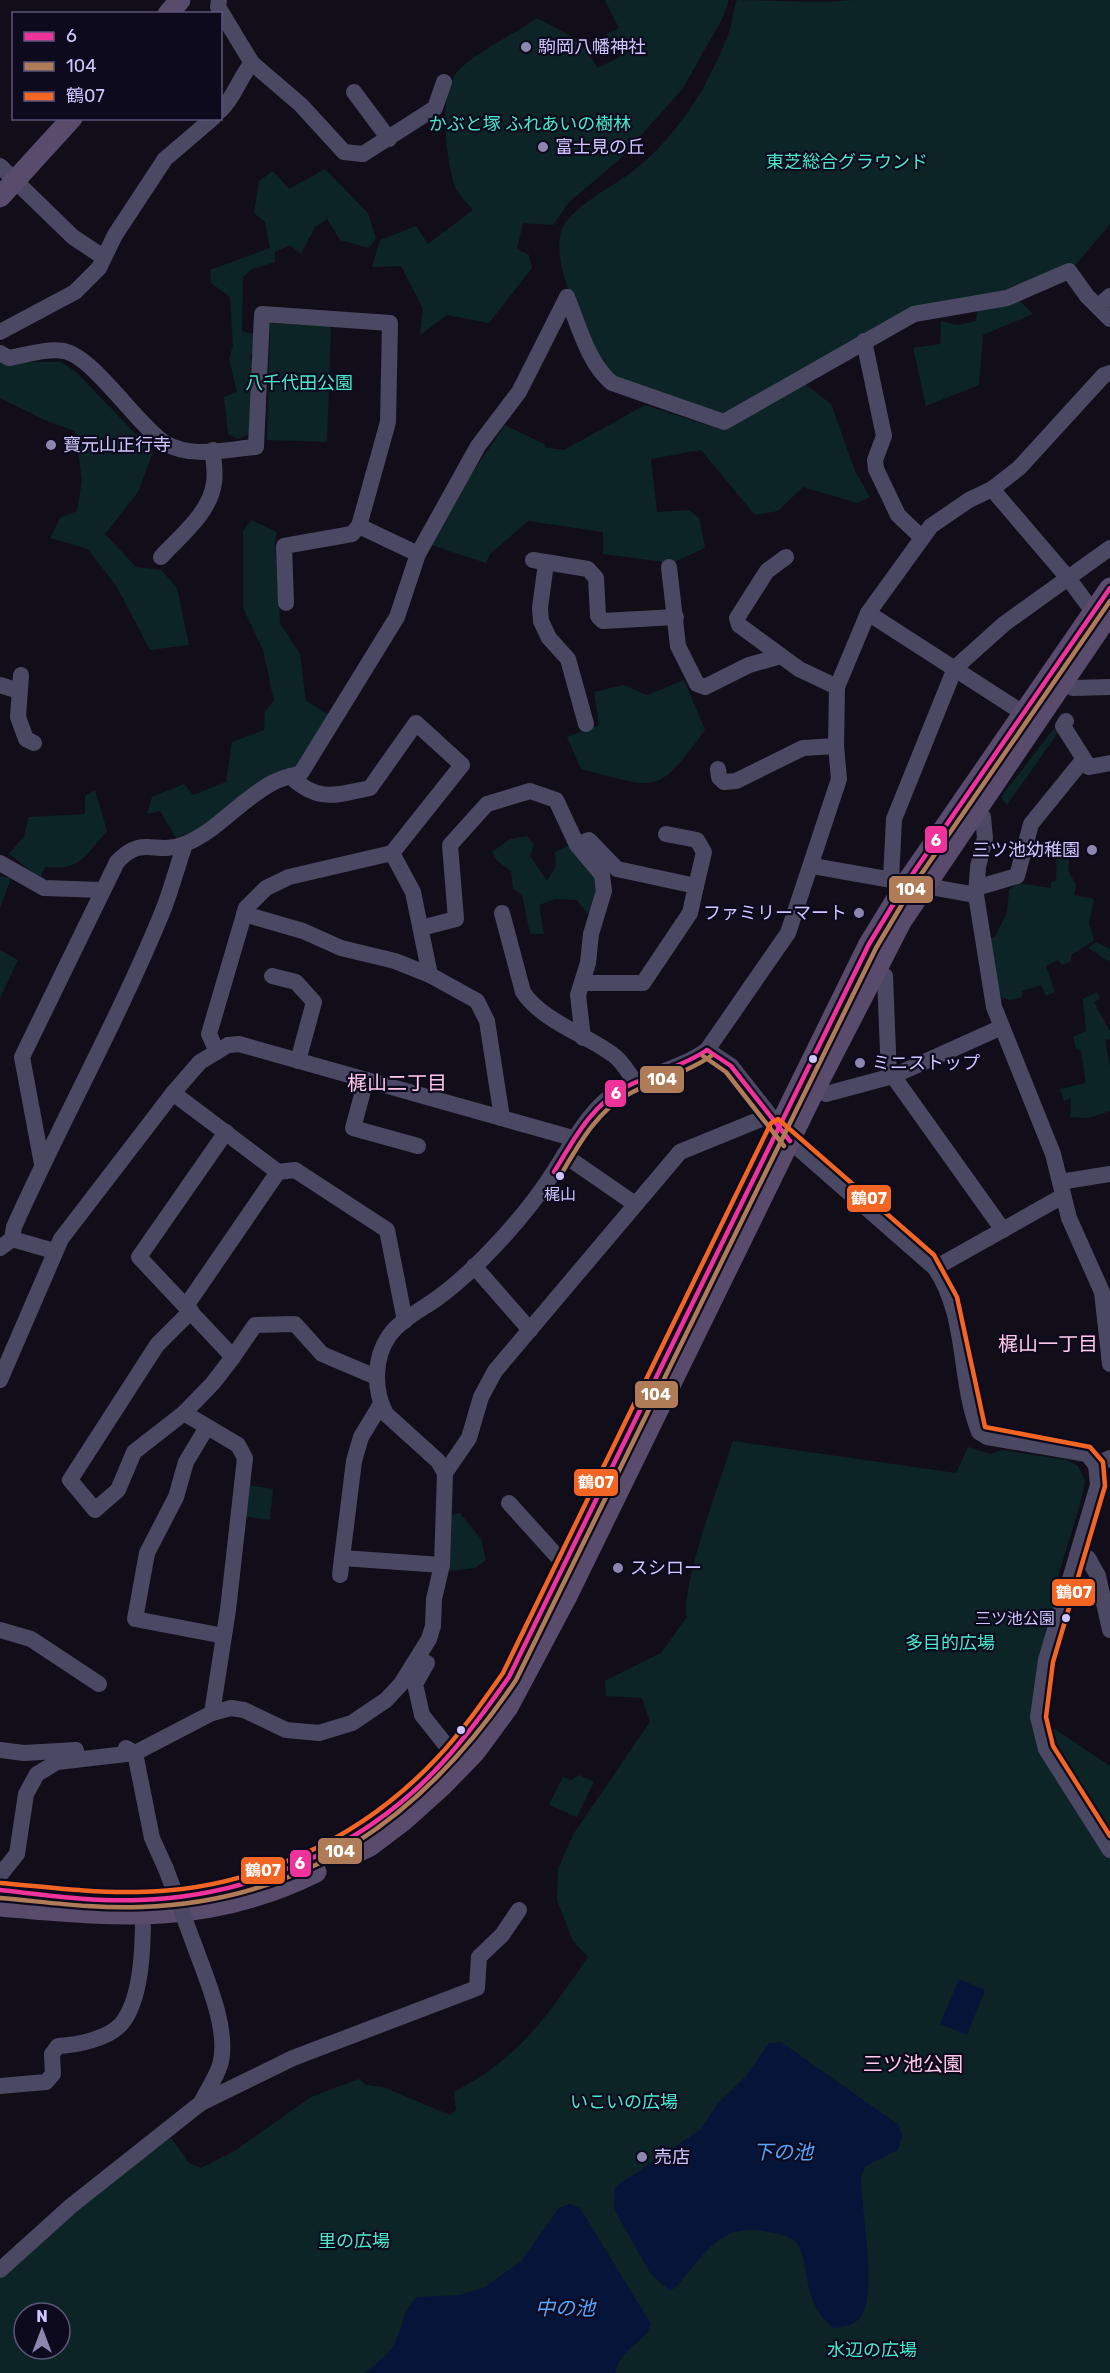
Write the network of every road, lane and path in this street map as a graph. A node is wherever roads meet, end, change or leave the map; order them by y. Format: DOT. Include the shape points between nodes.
graph roads {
  1 [pos="180,0"];
  2 [pos="170,12"];
  3 [pos="222,12"];
  4 [pos="252,63"];
  5 [pos="444,82"];
  6 [pos="354,92"];
  7 [pos="222,109"];
  8 [pos="70,120"];
  9 [pos="211,120"];
  10 [pos="389,139"];
  11 [pos="7,173"];
  12 [pos="0,197"];
  13 [pos="104,257"];
  14 [pos="1104,301"];
  15 [pos="1110,319"];
  16 [pos="0,332"];
  17 [pos="864,341"];
  18 [pos="0,352"];
  19 [pos="1108,377"];
  20 [pos="213,450"];
  21 [pos="992,489"];
  22 [pos="359,526"];
  23 [pos="921,537"];
  24 [pos="1110,548"];
  25 [pos="418,554"];
  26 [pos="161,557"];
  27 [pos="786,557"];
  28 [pos="669,567"];
  29 [pos="1068,578"];
  30 [pos="1110,588"];
  31 [pos="286,603"];
  32 [pos="868,614"];
  33 [pos="676,617"];
  34 [pos="1104,620"];
  35 [pos="781,656"];
  36 [pos="955,668"];
  37 [pos="1064,682"];
  38 [pos="0,685"];
  39 [pos="837,687"];
  40 [pos="1110,687"];
  41 [pos="1029,717"];
  42 [pos="1066,721"];
  43 [pos="586,724"];
  44 [pos="34,743"];
  45 [pos="836,746"];
  46 [pos="1083,760"];
  47 [pos="1110,763"];
  48 [pos="718,769"];
  49 [pos="290,776"];
  50 [pos="974,811"];
  51 [pos="666,834"];
  52 [pos="185,844"];
  53 [pos="577,845"];
  54 [pos="392,853"];
  55 [pos="1,863"];
  56 [pos="813,866"];
  57 [pos="907,882"];
  58 [pos="696,886"];
  59 [pos="101,890"];
  60 [pos="976,892"];
  61 [pos="502,913"];
  62 [pos="244,914"];
  63 [pos="421,928"];
  64 [pos="867,967"];
  65 [pos="430,975"];
  66 [pos="272,976"];
  67 [pos="582,983"];
  68 [pos="1002,1028"];
  69 [pos="583,1038"];
  70 [pos="708,1050"];
  71 [pos="217,1052"];
  72 [pos="298,1061"];
  73 [pos="891,1077"];
  74 [pos="366,1080"];
  75 [pos="636,1083"];
  76 [pos="815,1089"];
  77 [pos="173,1093"];
  78 [pos="502,1118"];
  79 [pos="779,1127"];
  80 [pos="226,1132"];
  81 [pos="576,1138"];
  82 [pos="418,1146"];
  83 [pos="564,1155"];
  84 [pos="42,1164"];
  85 [pos="278,1172"];
  86 [pos="1110,1174"];
  87 [pos="1062,1189"];
  88 [pos="635,1204"];
  89 [pos="1003,1230"];
  90 [pos="6,1243"];
  91 [pos="54,1251"];
  92 [pos="474,1266"];
  93 [pos="935,1268"];
  94 [pos="1103,1276"];
  95 [pos="189,1309"];
  96 [pos="405,1321"];
  97 [pos="530,1330"];
  98 [pos="233,1357"];
  99 [pos="1110,1364"];
  100 [pos="376,1377"];
  101 [pos="0,1380"];
  102 [pos="381,1404"];
  103 [pos="184,1413"];
  104 [pos="207,1427"];
  105 [pos="1103,1461"];
  106 [pos="445,1473"];
  107 [pos="509,1503"];
  108 [pos="1077,1555"];
  109 [pos="564,1564"];
  110 [pos="442,1565"];
  111 [pos="433,1626"];
  112 [pos="0,1630"];
  113 [pos="1110,1630"];
  114 [pos="224,1636"];
  115 [pos="99,1684"];
  116 [pos="212,1713"];
  117 [pos="0,1750"];
  118 [pos="135,1754"];
  119 [pos="453,1754"];
  120 [pos="1110,1850"];
  121 [pos="0,1875"];
  122 [pos="0,1890"];
  123 [pos="0,1906"];
  124 [pos="519,1910"];
  125 [pos="143,1916"];
  126 [pos="0,2085"];
  127 [pos="201,2103"];
  128 [pos="0,2270"];
  1 -- 2 [label="main road"];
  3 -- 4 [label="street"];
  4 -- 7 [label="street"];
  4 -- 10 [label="street" via="301,105 344,152 363,154"];
  5 -- 10 [label="street" via="435,108"];
  6 -- 10 [label="street"];
  8 -- 11 [label="main road"];
  9 -- 13 [label="street" via="165,159"];
  11 -- 12 [label="main road"];
  11 -- 13 [label="street" via="73,237"];
  13 -- 16 [label="street" via="99,268 75,292"];
  14 -- 15 [label="street"];
  14 -- 17 [label="street" via="1087,296 1069,271 1007,298 914,314"];
  17 -- 23 [label="street" via="884,436 875,460 876,469 898,515"];
  17 -- 25 [label="street" via="723,422 612,383 594,360 567,297 519,392 478,446"];
  18 -- 20 [label="street" via="9,358 67,351 165,443 194,452"];
  19 -- 21 [label="street" via="1019,468"];
  20 -- 22 [label="street" via="256,447 262,315 390,323 388,423"];
  20 -- 26 [label="street" via="210,499"];
  21 -- 23 [label="street" via="946,516"];
  21 -- 29 [label="street"];
  22 -- 25 [label="street"];
  22 -- 31 [label="street" via="352,534 284,546"];
  23 -- 32 [label="street"];
  24 -- 29 [label="street"];
  25 -- 49 [label="street" via="397,617 301,773"];
  27 -- 35 [label="street" via="767,571 737,618 739,625"];
  28 -- 33 [label="street"];
  29 -- 34 [label="street"];
  29 -- 36 [label="street" via="1004,624"];
  30 -- 34 [label="main road"];
  32 -- 36 [label="street"];
  32 -- 39 [label="street"];
  33 -- 35 [label="street" via="678,646 697,684 705,687 749,665"];
  33 -- 43 [label="street" via="603,621 598,616 593,573 539,561 541,621 549,638 568,659"];
  34 -- 37 [label="main road"];
  34 -- 41 [label="main road"];
  35 -- 39 [label="street"];
  36 -- 41 [label="street"];
  36 -- 57 [label="street" via="894,819"];
  37 -- 40 [label="street" via="1085,693"];
  37 -- 41 [label="main road"];
  38 -- 44 [label="street" via="20,683 18,717 26,739"];
  39 -- 45 [label="street"];
  41 -- 50 [label="main road"];
  41 -- 57 [label="main road"];
  42 -- 46 [label="street" via="1063,726"];
  45 -- 48 [label="street" via="802,748 736,781 724,782"];
  45 -- 56 [label="street" via="839,779"];
  46 -- 47 [label="street" via="1089,766"];
  46 -- 60 [label="street" via="1031,824 1017,876"];
  49 -- 52 [label="street" via="273,782"];
  49 -- 54 [label="street" via="301,787 328,797 370,788 416,723 462,765"];
  50 -- 57 [label="main road"];
  50 -- 60 [label="street" via="983,817 985,838"];
  51 -- 58 [label="street" via="697,840 704,852"];
  52 -- 59 [label="street" via="128,850"];
  52 -- 84 [label="street" via="162,912"];
  53 -- 58 [label="street" via="590,840 617,869"];
  53 -- 63 [label="street" via="556,800 530,791 487,804 450,845 456,920"];
  53 -- 67 [label="street" via="602,875 604,891"];
  54 -- 62 [label="street" via="289,877 266,888"];
  54 -- 63 [label="street" via="413,892"];
  55 -- 59 [label="street" via="44,888"];
  56 -- 57 [label="street"];
  56 -- 70 [label="street" via="788,933"];
  57 -- 60 [label="street"];
  57 -- 64 [label="main road"];
  58 -- 67 [label="street" via="690,913 643,983"];
  59 -- 84 [label="street" via="22,1057"];
  60 -- 68 [label="street" via="988,980"];
  61 -- 69 [label="street" via="530,1002"];
  62 -- 65 [label="street"];
  62 -- 71 [label="street" via="209,1034"];
  63 -- 65 [label="street"];
  64 -- 73 [label="street" via="885,976"];
  64 -- 76 [label="main road"];
  64 -- 79 [label="main road"];
  65 -- 78 [label="street" via="477,1001 487,1021"];
  66 -- 72 [label="street" via="296,982 314,1002"];
  67 -- 69 [label="street" via="578,995"];
  68 -- 73 [label="street"];
  68 -- 87 [label="street" via="1053,1154"];
  69 -- 75 [label="street" via="614,1055"];
  70 -- 75 [label="street"];
  70 -- 79 [label="street" via="731,1066"];
  71 -- 72 [label="street" via="239,1044"];
  71 -- 77 [label="street" via="200,1062"];
  72 -- 74 [label="street"];
  73 -- 76 [label="street" via="826,1094"];
  73 -- 89 [label="street"];
  74 -- 78 [label="street"];
  74 -- 82 [label="street" via="353,1128"];
  75 -- 81 [label="street" via="601,1105"];
  76 -- 79 [label="main road"];
  77 -- 80 [label="street"];
  77 -- 91 [label="street"];
  78 -- 81 [label="street"];
  79 -- 88 [label="street" via="680,1152"];
  79 -- 93 [label="street"];
  79 -- 109 [label="main road"];
  79 -- 125 [label="main road" via="568,1594 508,1707 475,1752 403,1821 370,1846 275,1890 201,1909"];
  80 -- 85 [label="street"];
  80 -- 95 [label="street" via="139,1257"];
  81 -- 83 [label="street"];
  83 -- 88 [label="street"];
  83 -- 92 [label="street" via="494,1247"];
  84 -- 90 [label="street"];
  85 -- 95 [label="street"];
  85 -- 96 [label="street" via="295,1170 387,1230"];
  86 -- 87 [label="street"];
  87 -- 89 [label="street"];
  87 -- 94 [label="street" via="1069,1218"];
  88 -- 97 [label="street"];
  89 -- 93 [label="street"];
  90 -- 91 [label="street"];
  91 -- 101 [label="street"];
  92 -- 96 [label="street" via="442,1296"];
  92 -- 97 [label="street"];
  93 -- 105 [label="street" via="954,1309 979,1432 987,1437 1087,1454"];
  94 -- 99 [label="street"];
  95 -- 98 [label="street"];
  95 -- 103 [label="street" via="157,1345 70,1480 95,1510 118,1490 134,1452"];
  96 -- 100 [label="street" via="389,1336"];
  97 -- 106 [label="street" via="490,1380 481,1396 469,1438"];
  98 -- 100 [label="street" via="255,1325 295,1324 322,1354"];
  98 -- 103 [label="street"];
  100 -- 102 [label="street"];
  102 -- 106 [label="street" via="386,1414 438,1461"];
  102 -- 110 [label="street" via="361,1437 354,1461 341,1566"];
  103 -- 104 [label="street"];
  104 -- 114 [label="street" via="238,1445 245,1458"];
  104 -- 114 [label="street" via="186,1462 176,1497 147,1553 135,1619"];
  105 -- 108 [label="street"];
  106 -- 110 [label="street"];
  107 -- 109 [label="street"];
  108 -- 113 [label="street" via="1088,1558 1098,1576"];
  108 -- 120 [label="street" via="1046,1660 1038,1717 1046,1749"];
  109 -- 119 [label="main road" via="509,1677"];
  110 -- 111 [label="street"];
  111 -- 116 [label="street" via="401,1684 368,1714 337,1730 286,1730 231,1708"];
  111 -- 119 [label="street" via="437,1645 415,1684 422,1715"];
  112 -- 115 [label="street" via="31,1639"];
  114 -- 116 [label="street"];
  116 -- 118 [label="street"];
  117 -- 118 [label="street" via="24,1753 124,1747"];
  118 -- 121 [label="street" via="57,1762 38,1774 21,1809 17,1854"];
  118 -- 127 [label="street, bridge" via="152,1838 219,2019 220,2066"];
  119 -- 122 [label="main road" via="406,1799 361,1834 262,1879 207,1893 157,1899 95,1899"];
  123 -- 125 [label="main road"];
  124 -- 127 [label="street" via="502,1935 479,1957 477,1988 292,2058"];
  125 -- 126 [label="street" via="143,1959 129,2011 121,2025 83,2045 58,2046 51,2054 53,2074 46,2082"];
  127 -- 128 [label="street" via="71,2206"];
}
